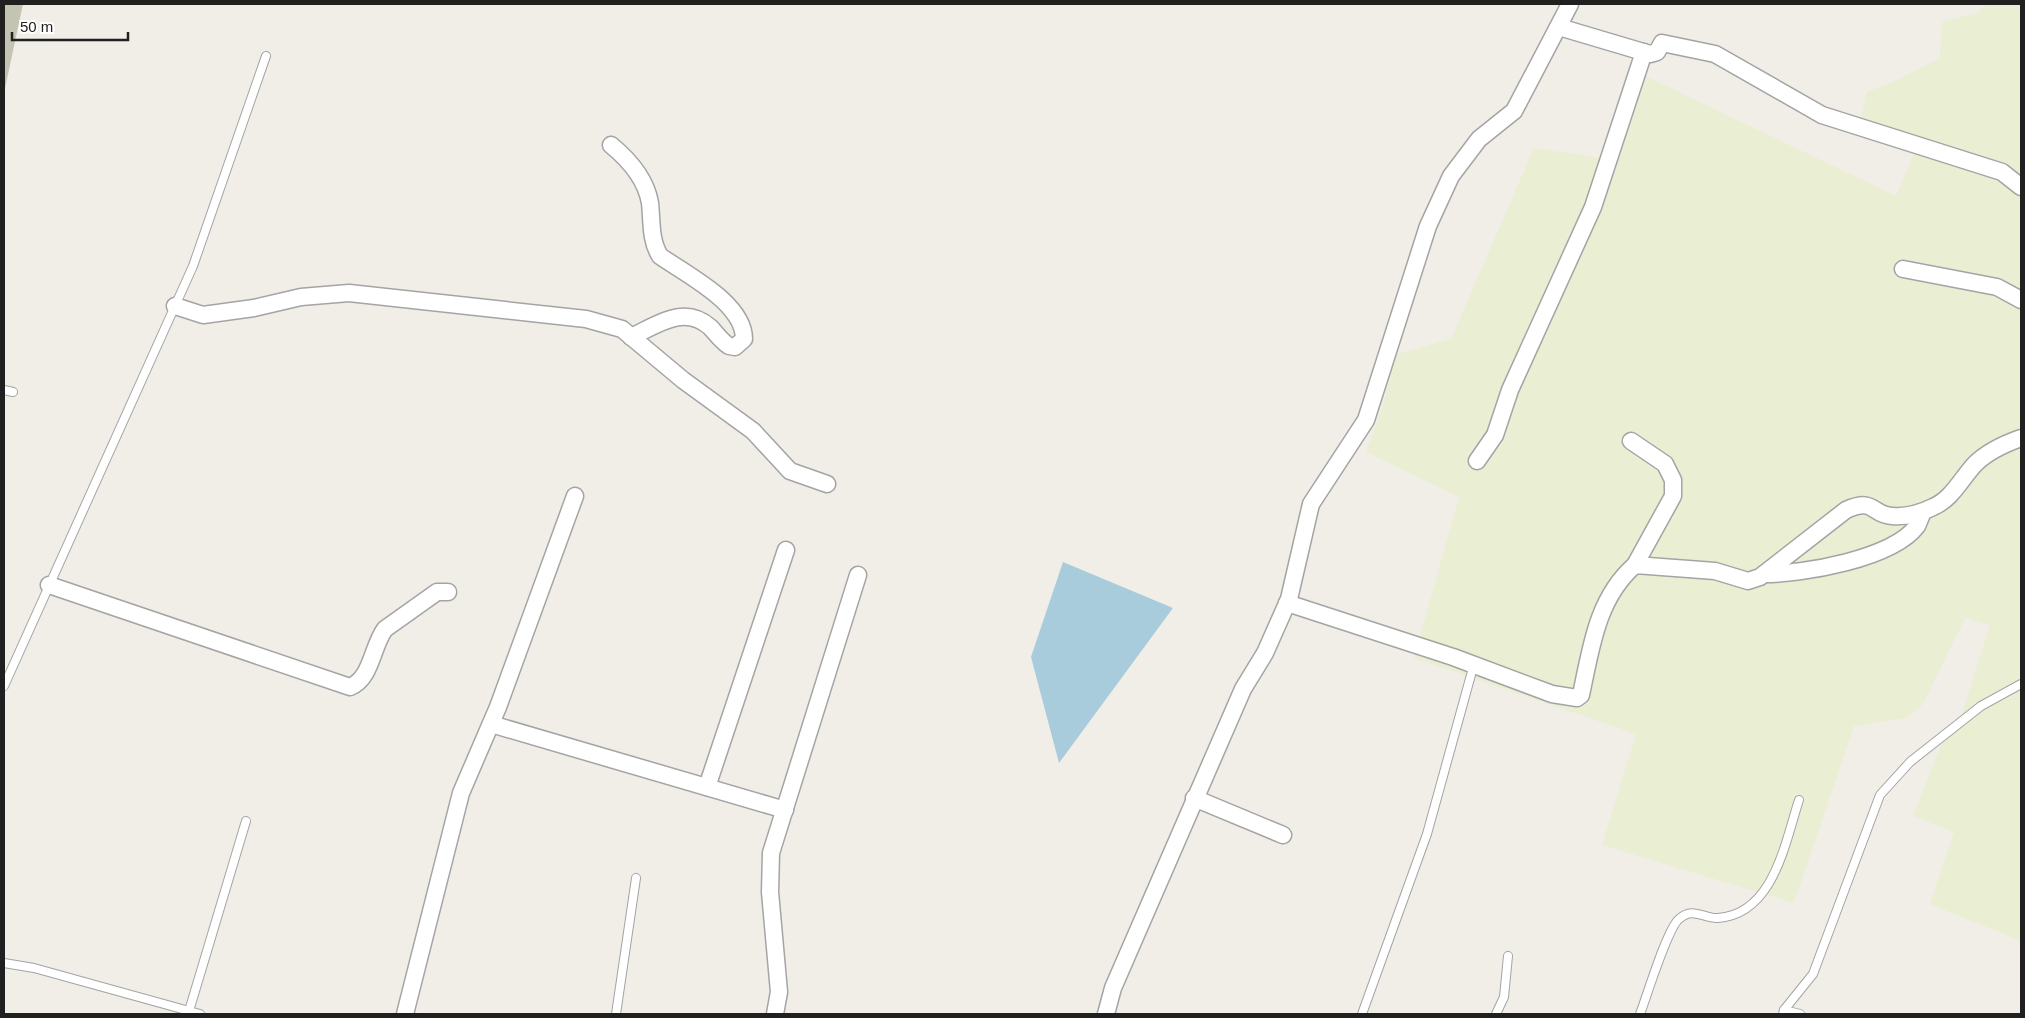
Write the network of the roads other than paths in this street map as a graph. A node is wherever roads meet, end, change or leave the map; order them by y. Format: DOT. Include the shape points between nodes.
graph roads {
  1 [pos="1570,4"];
  2 [pos="1559,27"];
  3 [pos="1644,52"];
  4 [pos="266,56"];
  5 [pos="611,145"];
  6 [pos="2021,187"];
  7 [pos="1903,269"];
  8 [pos="2021,300"];
  9 [pos="175,306"];
  10 [pos="631,337"];
  11 [pos="4,390"];
  12 [pos="13,392"];
  13 [pos="2021,438"];
  14 [pos="1631,441"];
  15 [pos="1477,462"];
  16 [pos="827,484"];
  17 [pos="575,496"];
  18 [pos="1923,512"];
  19 [pos="786,550"];
  20 [pos="1636,565"];
  21 [pos="1764,574"];
  22 [pos="858,575"];
  23 [pos="49,585"];
  24 [pos="448,592"];
  25 [pos="1287,603"];
  26 [pos="1474,664"];
  27 [pos="2021,684"];
  28 [pos="4,686"];
  29 [pos="491,724"];
  30 [pos="707,787"];
  31 [pos="1194,798"];
  32 [pos="1800,800"];
  33 [pos="785,810"];
  34 [pos="246,821"];
  35 [pos="1283,835"];
  36 [pos="636,878"];
  37 [pos="1508,956"];
  38 [pos="4,963"];
  39 [pos="190,1011"];
  40 [pos="1784,1012"];
  41 [pos="200,1014"];
  42 [pos="405,1014"];
  43 [pos="616,1014"];
  44 [pos="775,1014"];
  45 [pos="1106,1014"];
  46 [pos="1362,1014"];
  47 [pos="1496,1014"];
  48 [pos="1640,1014"];
  49 [pos="1800,1014"];
  1 -- 2 [label="street"];
  2 -- 3 [label="street"];
  2 -- 25 [label="street" via="1514,111 1479,139 1452,176 1432,217 1366,420 1311,504"];
  3 -- 6 [label="street" via="1655,53 1662,43 1715,54 1822,115 2002,172"];
  3 -- 15 [label="street" via="1593,207 1510,390 1495,435"];
  4 -- 9 [label="lane" via="193,266"];
  5 -- 10 [label="street" via="637,171 649,200 655,248 660,256 717,295 735,313 744,329 744,339 735,347 729,346 701,321 681,316 671,317"];
  7 -- 8 [label="street" via="1997,288"];
  9 -- 10 [label="street" via="203,315 301,297 349,293 586,319 622,329"];
  9 -- 23 [label="lane"];
  10 -- 16 [label="street" via="753,430 790,471"];
  11 -- 12 [label="lane"];
  13 -- 18 [label="street" via="1990,451 1945,501"];
  14 -- 20 [label="street" via="1665,464 1673,480 1672,496"];
  17 -- 29 [label="street"];
  18 -- 21 [label="street" via="1910,532 1893,544 1868,554 1835,566"];
  18 -- 21 [label="street" via="1890,516 1865,504 1855,506"];
  19 -- 30 [label="street"];
  20 -- 21 [label="street" via="1715,571 1748,581"];
  20 -- 26 [label="street" via="1610,593 1594,630 1581,695 1577,698 1552,694"];
  22 -- 33 [label="street"];
  23 -- 24 [label="street" via="350,687 365,672 385,630 437,592"];
  23 -- 28 [label="lane"];
  25 -- 26 [label="street"];
  25 -- 31 [label="street" via="1265,653 1243,689"];
  26 -- 46 [label="lane" via="1427,834"];
  27 -- 40 [label="lane" via="1981,706 1917,756 1880,795 1812,974"];
  29 -- 30 [label="street"];
  29 -- 42 [label="street" via="461,793"];
  30 -- 33 [label="street"];
  31 -- 35 [label="street"];
  31 -- 45 [label="street" via="1113,988"];
  32 -- 48 [label="lane" via="1771,882 1760,897 1734,914 1717,919 1698,912 1681,917 1672,930"];
  33 -- 44 [label="street" via="771,853 770,892 779,992"];
  34 -- 39 [label="lane"];
  36 -- 43 [label="lane"];
  37 -- 47 [label="lane" via="1504,997"];
  38 -- 39 [label="lane" via="34,968"];
  39 -- 41 [label="lane"];
  40 -- 49 [label="lane"];
}
